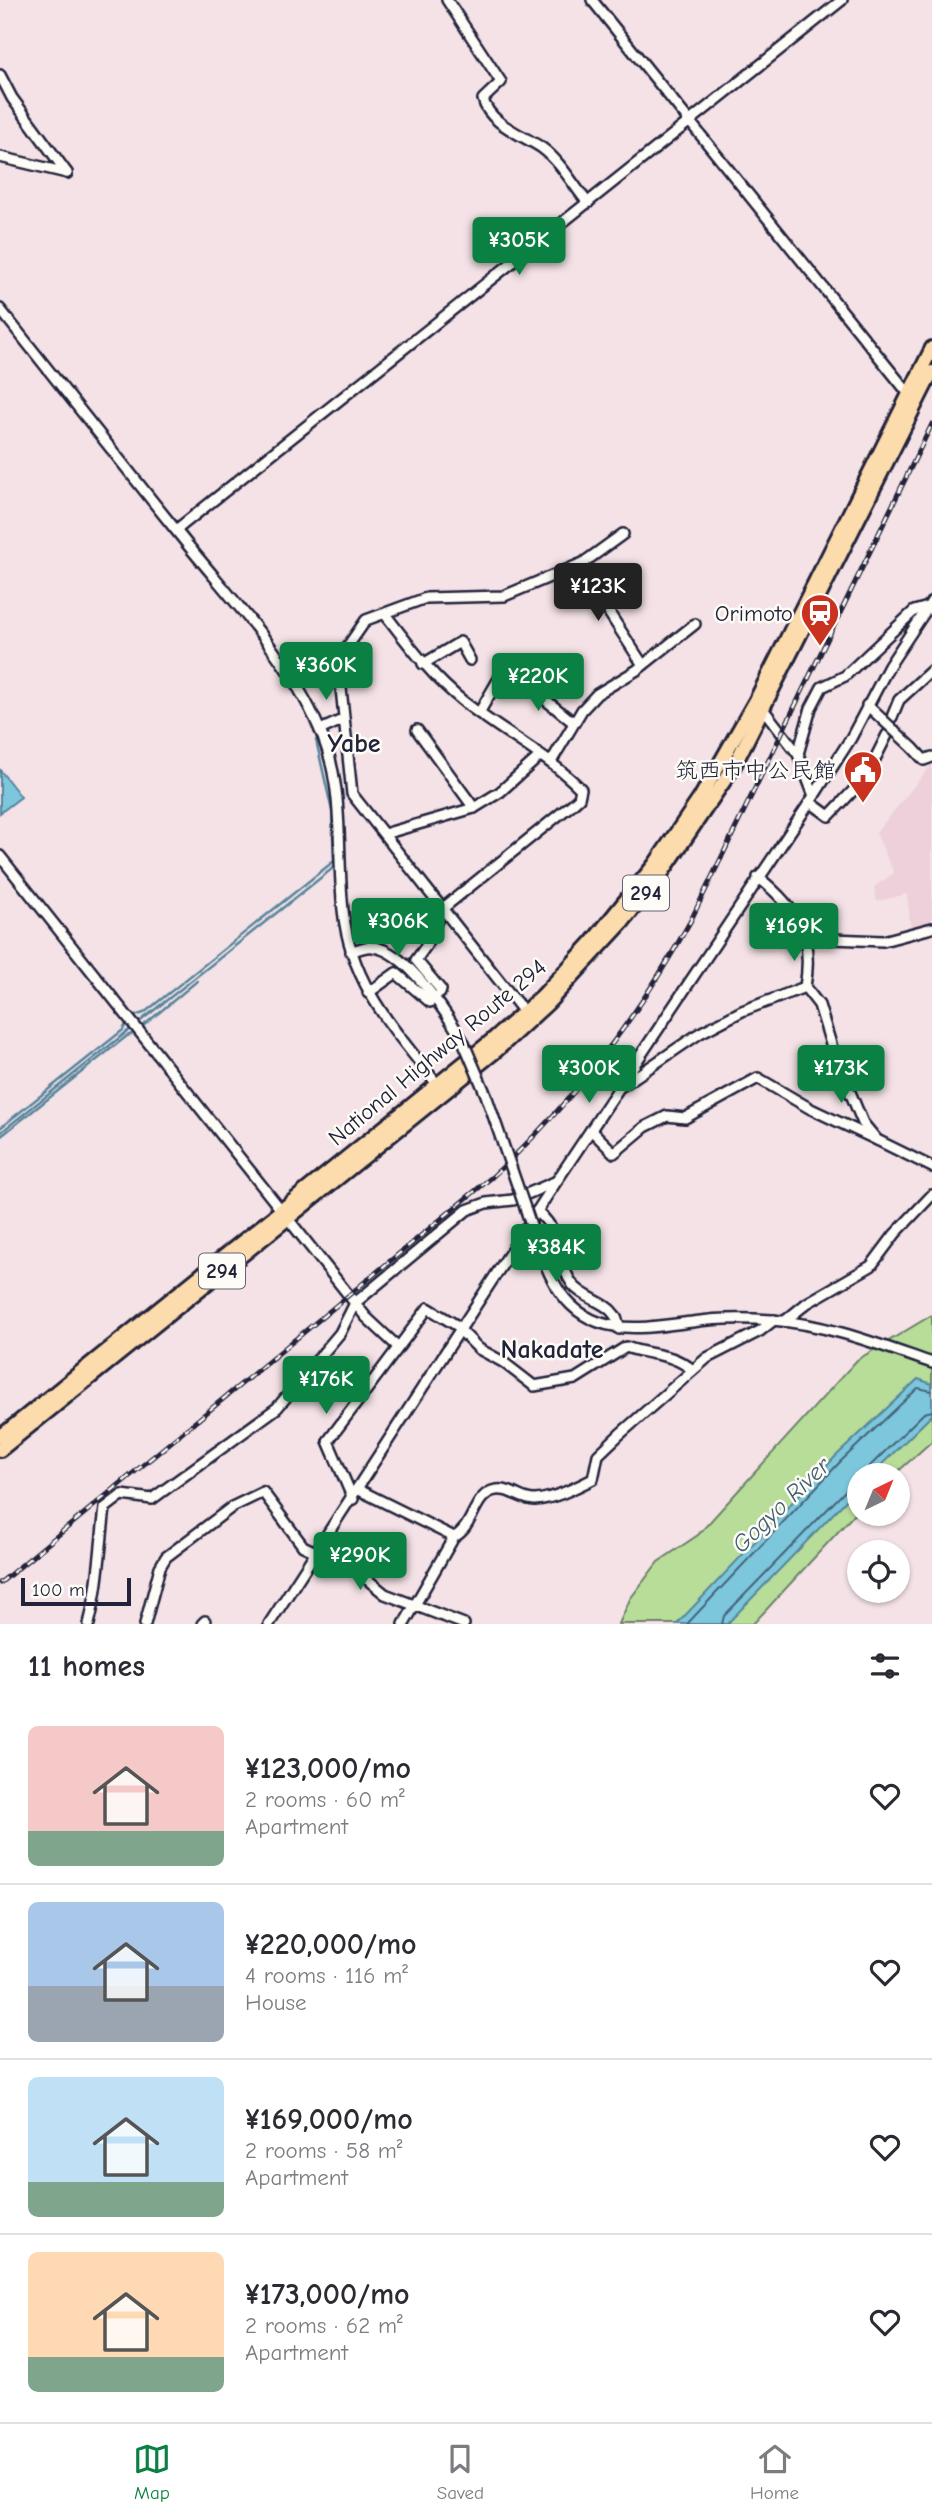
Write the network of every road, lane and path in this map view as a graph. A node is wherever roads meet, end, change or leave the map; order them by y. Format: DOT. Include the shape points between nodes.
graph roads {
  1 [pos="447,0"];
  2 [pos="592,0"];
  3 [pos="842,0"];
  4 [pos="0,75"];
  5 [pos="690,122"];
  6 [pos="0,157"];
  7 [pos="588,203"];
  8 [pos="0,309"];
  9 [pos="932,348"];
  10 [pos="932,372"];
  11 [pos="909,394"];
  12 [pos="176,530"];
  13 [pos="623,534"];
  14 [pos="578,565"];
  15 [pos="930,604"];
  16 [pos="384,614"];
  17 [pos="695,624"];
  18 [pos="470,660"];
  19 [pos="509,663"];
  20 [pos="423,664"];
  21 [pos="643,665"];
  22 [pos="932,670"];
  23 [pos="521,680"];
  24 [pos="760,705"];
  25 [pos="867,705"];
  26 [pos="479,713"];
  27 [pos="888,718"];
  28 [pos="342,720"];
  29 [pos="575,723"];
  30 [pos="320,730"];
  31 [pos="417,730"];
  32 [pos="887,735"];
  33 [pos="798,754"];
  34 [pos="540,756"];
  35 [pos="932,757"];
  36 [pos="551,762"];
  37 [pos="812,799"];
  38 [pos="474,808"];
  39 [pos="384,834"];
  40 [pos="0,856"];
  41 [pos="758,877"];
  42 [pos="442,909"];
  43 [pos="932,928"];
  44 [pos="807,938"];
  45 [pos="351,952"];
  46 [pos="805,987"];
  47 [pos="368,993"];
  48 [pos="440,993"];
  49 [pos="430,1002"];
  50 [pos="524,1012"];
  51 [pos="441,1089"];
  52 [pos="617,1089"];
  53 [pos="591,1130"];
  54 [pos="877,1140"];
  55 [pos="932,1167"];
  56 [pos="556,1182"];
  57 [pos="932,1195"];
  58 [pos="537,1211"];
  59 [pos="285,1213"];
  60 [pos="355,1303"];
  61 [pos="774,1320"];
  62 [pos="785,1321"];
  63 [pos="461,1329"];
  64 [pos="619,1329"];
  65 [pos="397,1346"];
  66 [pos="932,1363"];
  67 [pos="692,1370"];
  68 [pos="0,1437"];
  69 [pos="0,1450"];
  70 [pos="359,1490"];
  71 [pos="353,1499"];
  72 [pos="454,1537"];
  73 [pos="317,1552"];
  74 [pos="414,1606"];
  75 [pos="89,1624"];
  76 [pos="145,1624"];
  77 [pos="269,1624"];
  78 [pos="404,1624"];
  79 [pos="464,1624"];
  1 -- 7 [label="street" via="501,82 483,99 484,104 498,120 544,149"];
  2 -- 5 [label="street"];
  3 -- 5 [label="street"];
  4 -- 6 [label="street" via="67,173"];
  5 -- 7 [label="street"];
  5 -- 11 [label="street"];
  7 -- 12 [label="street"];
  8 -- 12 [label="street"];
  9 -- 11 [label="highway, National Highway Route 294 / 294"];
  10 -- 24 [label="highway, National Highway Route 294 / 294"];
  11 -- 24 [label="highway, National Highway Route 294 / 294"];
  12 -- 30 [label="street" via="287,671"];
  13 -- 14 [label="street"];
  14 -- 16 [label="street" via="504,596 426,598"];
  14 -- 21 [label="street"];
  15 -- 25 [label="street"];
  15 -- 33 [label="street" via="914,611 845,676 825,684 811,708"];
  16 -- 20 [label="street"];
  16 -- 28 [label="street" via="366,620 343,653 339,669"];
  17 -- 21 [label="street"];
  18 -- 20 [label="street" via="460,642"];
  19 -- 26 [label="street"];
  20 -- 26 [label="street"];
  21 -- 29 [label="street" via="597,694"];
  22 -- 27 [label="street" via="899,700"];
  23 -- 29 [label="street"];
  24 -- 33 [label="street"];
  24 -- 50 [label="highway, National Highway Route 294 / 294" via="655,864 592,942"];
  24 -- 51 [label="highway, National Highway Route 294 / 294" via="709,805 622,923 531,1020"];
  25 -- 27 [label="street"];
  25 -- 37 [label="street"];
  26 -- 34 [label="street"];
  27 -- 35 [label="street, bridge" via="925,760"];
  28 -- 30 [label="street"];
  28 -- 39 [label="street" via="352,794"];
  29 -- 36 [label="street"];
  30 -- 45 [label="street" via="340,814 343,911"];
  31 -- 38 [label="street"];
  32 -- 37 [label="street" via="866,777 829,816"];
  33 -- 37 [label="street"];
  34 -- 36 [label="street"];
  34 -- 38 [label="street" via="500,792"];
  36 -- 42 [label="street" via="581,789 579,798"];
  37 -- 41 [label="street"];
  38 -- 39 [label="street"];
  39 -- 42 [label="street"];
  40 -- 59 [label="street"];
  41 -- 44 [label="street" via="781,895"];
  41 -- 52 [label="street"];
  42 -- 48 [label="street" via="416,960"];
  42 -- 50 [label="street"];
  43 -- 44 [label="street" via="883,941"];
  44 -- 46 [label="street" via="810,957"];
  45 -- 47 [label="street"];
  45 -- 64 [label="street, bridge" via="370,946 393,954 443,1010 463,1041 486,1095 553,1281 569,1303 592,1320"];
  46 -- 52 [label="street" via="700,1033"];
  46 -- 54 [label="street" via="819,1005 863,1123"];
  47 -- 49 [label="street" via="396,972"];
  47 -- 51 [label="street"];
  50 -- 51 [label="highway, National Highway Route 294 / 294"];
  51 -- 59 [label="highway, National Highway Route 294 / 294"];
  52 -- 53 [label="street"];
  53 -- 54 [label="street" via="614,1153 667,1116 685,1118 758,1078"];
  53 -- 56 [label="street"];
  54 -- 55 [label="street"];
  56 -- 58 [label="street"];
  56 -- 60 [label="street" via="513,1200 474,1206"];
  57 -- 62 [label="street" via="871,1266"];
  58 -- 63 [label="street"];
  58 -- 64 [label="street" via="554,1228 574,1286 610,1308"];
  59 -- 60 [label="street"];
  59 -- 68 [label="highway, National Highway Route 294 / 294"];
  59 -- 69 [label="highway, National Highway Route 294 / 294"];
  60 -- 65 [label="street"];
  60 -- 75 [label="street" via="340,1333 277,1408 152,1499 122,1495 105,1508"];
  61 -- 62 [label="street"];
  61 -- 64 [label="street" via="722,1319"];
  61 -- 67 [label="street"];
  62 -- 66 [label="street"];
  63 -- 65 [label="street" via="428,1308"];
  63 -- 67 [label="street" via="479,1349 534,1386 575,1378 624,1347 673,1356"];
  63 -- 70 [label="street"];
  65 -- 71 [label="street" via="328,1441"];
  67 -- 72 [label="street" via="598,1455 593,1479 535,1500 491,1491 463,1532"];
  70 -- 71 [label="street"];
  70 -- 72 [label="street"];
  71 -- 73 [label="street"];
  72 -- 74 [label="street"];
  73 -- 74 [label="street" via="358,1572 385,1594"];
  73 -- 76 [label="street" via="303,1546 263,1492 232,1507 166,1557 159,1567"];
  73 -- 77 [label="street"];
  74 -- 78 [label="street"];
  74 -- 79 [label="street"];
}
